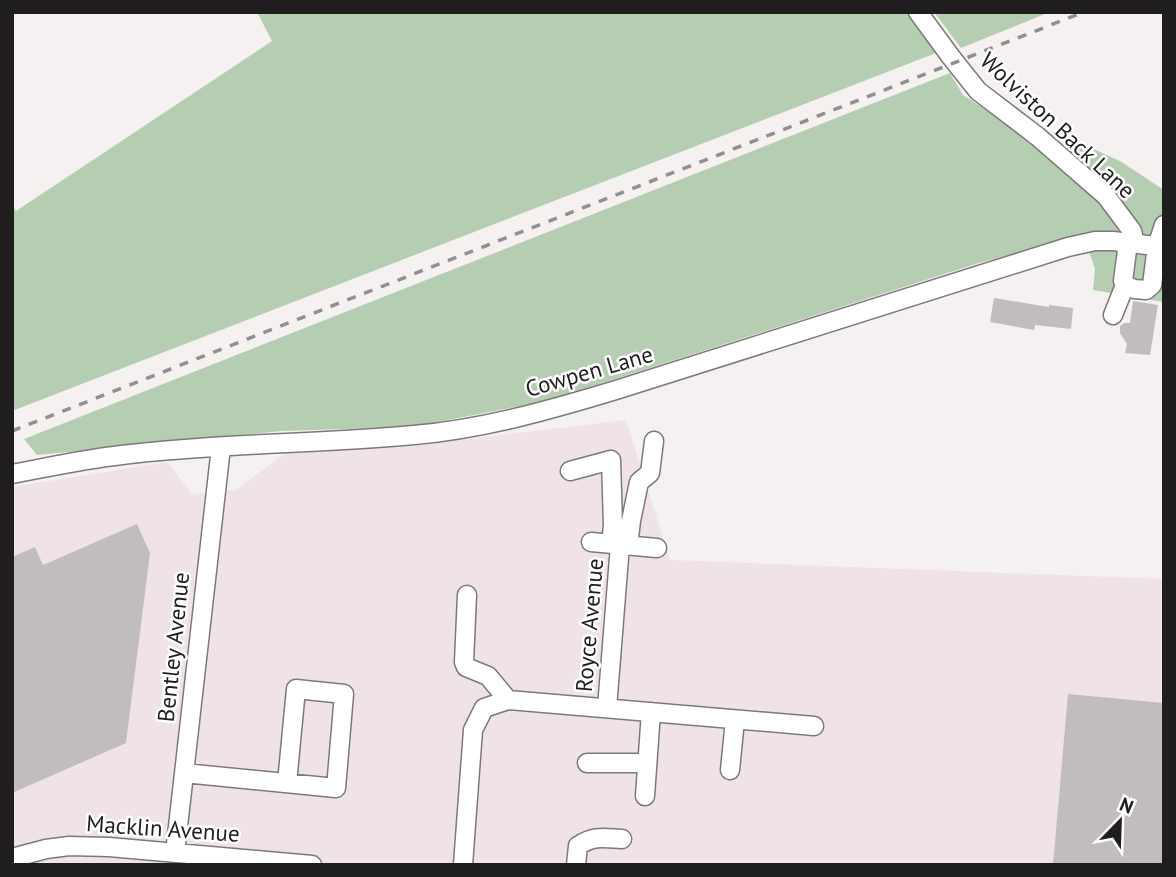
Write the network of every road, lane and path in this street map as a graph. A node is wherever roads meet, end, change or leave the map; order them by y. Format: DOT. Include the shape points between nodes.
graph roads {
  1 [pos="918,12"];
  2 [pos="1164,225"];
  3 [pos="1132,243"];
  4 [pos="1160,247"];
  5 [pos="1125,285"];
  6 [pos="1113,315"];
  7 [pos="654,441"];
  8 [pos="220,447"];
  9 [pos="570,471"];
  10 [pos="12,474"];
  11 [pos="591,542"];
  12 [pos="620,545"];
  13 [pos="657,548"];
  14 [pos="467,595"];
  15 [pos="508,700"];
  16 [pos="607,708"];
  17 [pos="651,712"];
  18 [pos="735,720"];
  19 [pos="814,726"];
  20 [pos="587,763"];
  21 [pos="647,764"];
  22 [pos="730,770"];
  23 [pos="184,773"];
  24 [pos="287,783"];
  25 [pos="645,796"];
  26 [pos="622,839"];
  27 [pos="175,853"];
  28 [pos="12,858"];
  29 [pos="310,865"];
  30 [pos="463,865"];
  31 [pos="576,865"];
  1 -- 3 [label="street, Wolviston Back Lane" via="978,91 1106,196 1132,230"];
  2 -- 4 [label="street"];
  3 -- 4 [label="street, Cowpen Lane"];
  3 -- 5 [label="street" via="1122,277"];
  3 -- 8 [label="street, Cowpen Lane" via="1095,241 1068,247 616,390 487,425 415,435"];
  4 -- 5 [label="street" via="1150,288"];
  5 -- 6 [label="street"];
  7 -- 12 [label="street" via="650,473 639,482 631,521"];
  8 -- 10 [label="street, Cowpen Lane" via="122,455"];
  8 -- 23 [label="street, Bentley Avenue"];
  9 -- 12 [label="street" via="611,460 613,525"];
  11 -- 12 [label="street, Royce Avenue"];
  12 -- 13 [label="street, Royce Avenue"];
  12 -- 16 [label="street, Royce Avenue"];
  14 -- 15 [label="street" via="464,662 488,676"];
  15 -- 16 [label="street, Royce Avenue"];
  15 -- 30 [label="street" via="484,708 473,730"];
  16 -- 17 [label="street, Royce Avenue"];
  17 -- 18 [label="street, Royce Avenue"];
  17 -- 21 [label="street"];
  18 -- 19 [label="street, Royce Avenue"];
  18 -- 22 [label="street"];
  20 -- 21 [label="street"];
  21 -- 25 [label="street"];
  23 -- 24 [label="street"];
  23 -- 27 [label="street, Bentley Avenue"];
  24 -- 24 [label="street" via="336,789 344,694 296,689"];
  26 -- 31 [label="street" via="586,841 579,846"];
  27 -- 28 [label="street, Macklin Avenue" via="69,846"];
  27 -- 29 [label="street, Macklin Avenue"];
}
